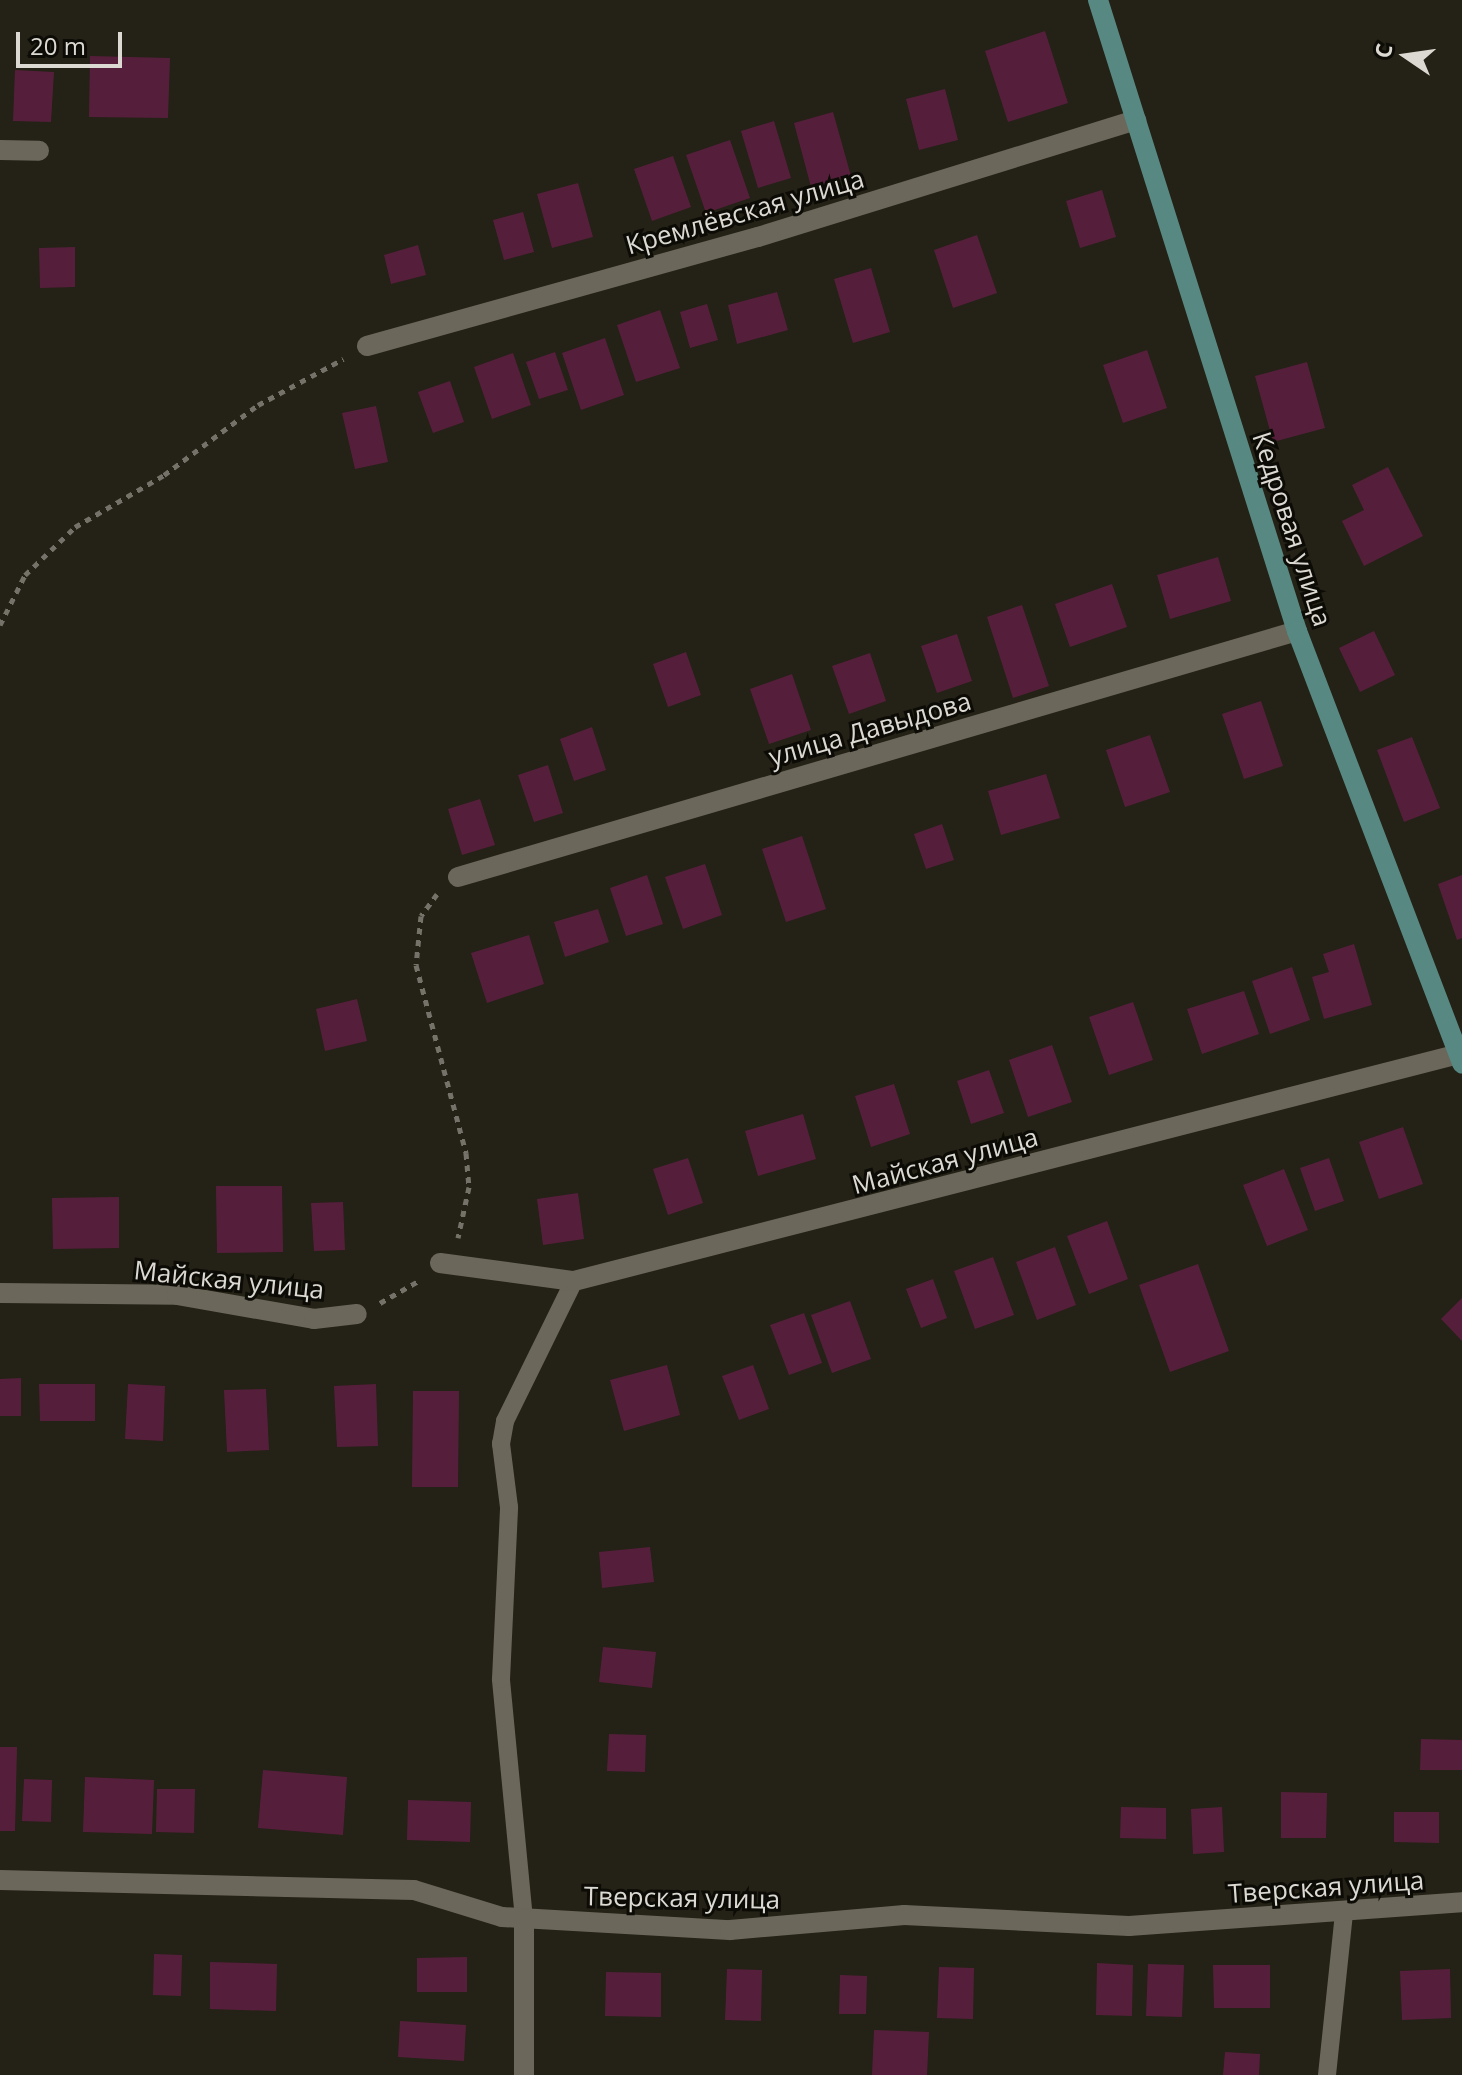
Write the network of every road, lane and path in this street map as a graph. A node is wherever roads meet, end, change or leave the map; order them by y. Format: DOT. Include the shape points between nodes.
graph roads {
  1 [pos="1098,0"];
  2 [pos="1136,120"];
  3 [pos="0,150"];
  4 [pos="39,151"];
  5 [pos="367,346"];
  6 [pos="0,625"];
  7 [pos="1297,631"];
  8 [pos="458,877"];
  9 [pos="1460,1059"];
  10 [pos="440,1263"];
  11 [pos="574,1281"];
  12 [pos="0,1293"];
  13 [pos="357,1314"];
  14 [pos="0,1880"];
  15 [pos="1462,1902"];
  16 [pos="1344,1913"];
  17 [pos="524,1919"];
  18 [pos="524,2075"];
  19 [pos="1327,2075"];
  1 -- 2 [label="street, Кедровая улица"];
  2 -- 5 [label="street, Кремлёвская улица" via="758,237"];
  2 -- 7 [label="street, Кедровая улица"];
  3 -- 4 [label="street"];
  5 -- 6 [label="path" via="258,405 164,475 75,527 25,575"];
  7 -- 8 [label="street, улица Давыдова"];
  7 -- 9 [label="street, Кедровая улица"];
  8 -- 10 [label="path" via="435,895 415,940 416,965 466,1153 469,1187 456,1243"];
  9 -- 11 [label="street, Майская улица"];
  10 -- 11 [label="street, Майская улица"];
  10 -- 13 [label="path"];
  11 -- 17 [label="lane" via="505,1421 501,1444 509,1507 501,1679"];
  12 -- 13 [label="street, Майская улица" via="177,1295 314,1319"];
  14 -- 17 [label="street, Тверская улица" via="414,1890"];
  15 -- 16 [label="street, Тверская улица"];
  16 -- 17 [label="street, Тверская улица" via="1129,1926 867,1916 730,1930"];
  16 -- 19 [label="lane"];
  17 -- 18 [label="street"];
}
